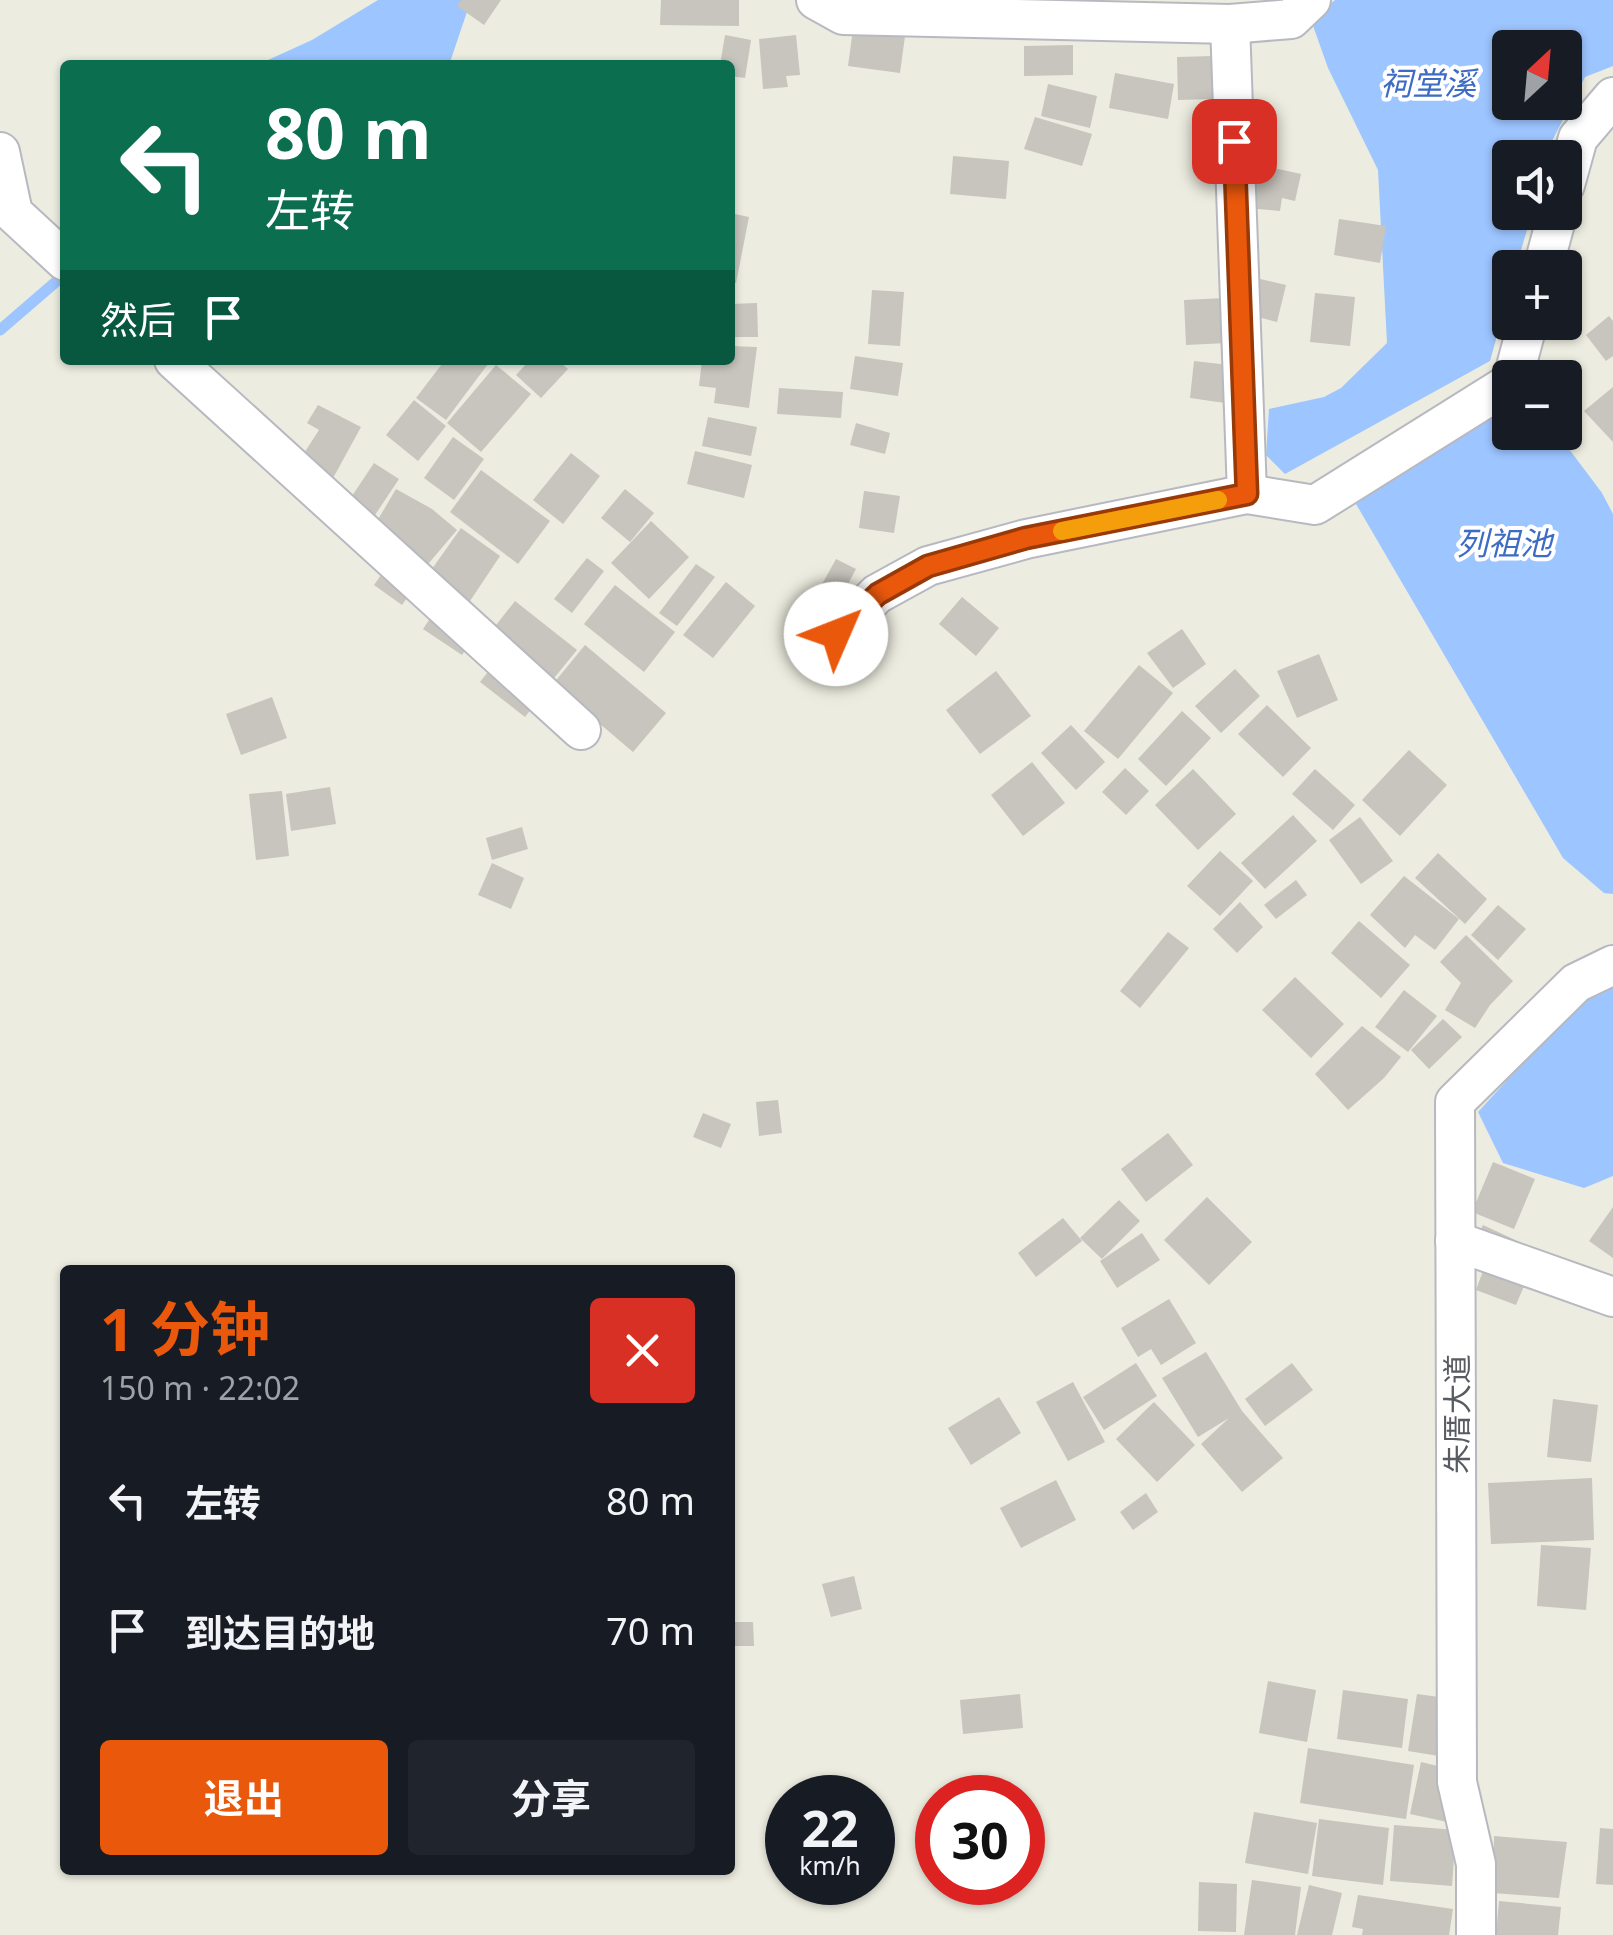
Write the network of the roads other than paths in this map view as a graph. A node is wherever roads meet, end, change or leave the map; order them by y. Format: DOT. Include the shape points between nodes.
graph roads {
  1 [pos="816,0"];
  2 [pos="1311,0"];
  3 [pos="1230,24"];
  4 [pos="1613,97"];
  5 [pos="1577,140"];
  6 [pos="0,152"];
  7 [pos="60,256"];
  8 [pos="180,365"];
  9 [pos="1492,393"];
  10 [pos="1247,494"];
  11 [pos="836,634"];
  12 [pos="581,730"];
  13 [pos="1613,965"];
  14 [pos="1455,1240"];
  15 [pos="1613,1297"];
  16 [pos="1476,1935"];
  1 -- 3 [label="street" via="843,15"];
  2 -- 3 [label="street" via="1291,19"];
  3 -- 10 [label="street"];
  4 -- 5 [label="street"];
  6 -- 7 [label="street" via="13,213"];
  8 -- 12 [label="street"];
  9 -- 10 [label="street" via="1315,505"];
  10 -- 11 [label="street" via="1026,538 928,566 878,594"];
  13 -- 14 [label="street, 朱厝大道" via="1576,983 1455,1102"];
  14 -- 15 [label="street"];
  14 -- 16 [label="street, 朱厝大道" via="1457,1782 1476,1864"];
}
